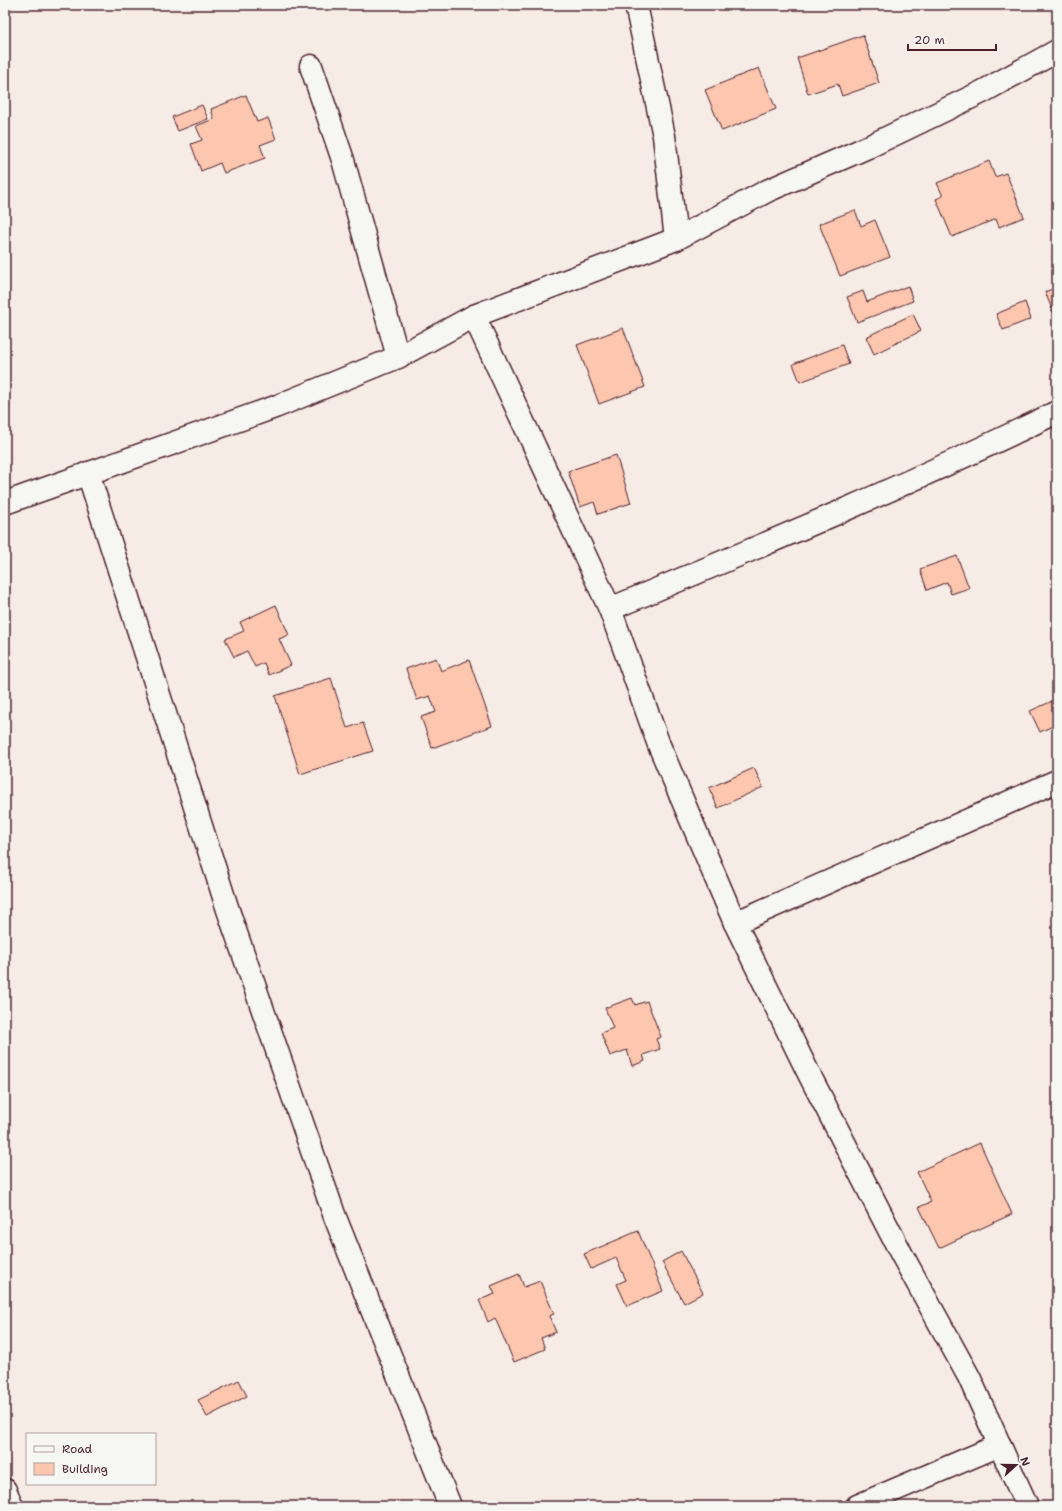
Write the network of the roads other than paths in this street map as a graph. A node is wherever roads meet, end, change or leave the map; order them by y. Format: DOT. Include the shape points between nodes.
graph roads {
  1 [pos="636,5"];
  2 [pos="1057,51"];
  3 [pos="311,66"];
  4 [pos="676,239"];
  5 [pos="474,316"];
  6 [pos="398,357"];
  7 [pos="1057,412"];
  8 [pos="88,473"];
  9 [pos="5,503"];
  10 [pos="610,609"];
  11 [pos="1057,781"];
  12 [pos="735,923"];
  13 [pos="1000,1445"];
  14 [pos="5,1490"];
  15 [pos="12,1506"];
  16 [pos="450,1506"];
  17 [pos="857,1506"];
  18 [pos="1027,1506"];
  1 -- 4 [label="street" via="664,136"];
  2 -- 4 [label="street" via="982,92 767,191"];
  3 -- 6 [label="street" via="343,160"];
  4 -- 5 [label="street"];
  5 -- 6 [label="street"];
  5 -- 10 [label="street"];
  6 -- 8 [label="street" via="274,407"];
  7 -- 10 [label="street" via="864,502"];
  8 -- 9 [label="street"];
  8 -- 16 [label="street" via="228,910 335,1216"];
  10 -- 12 [label="street" via="659,745"];
  11 -- 12 [label="street"];
  12 -- 13 [label="street" via="902,1255 969,1377"];
  13 -- 17 [label="street"];
  13 -- 18 [label="street"];
  14 -- 15 [label="street"];
}
